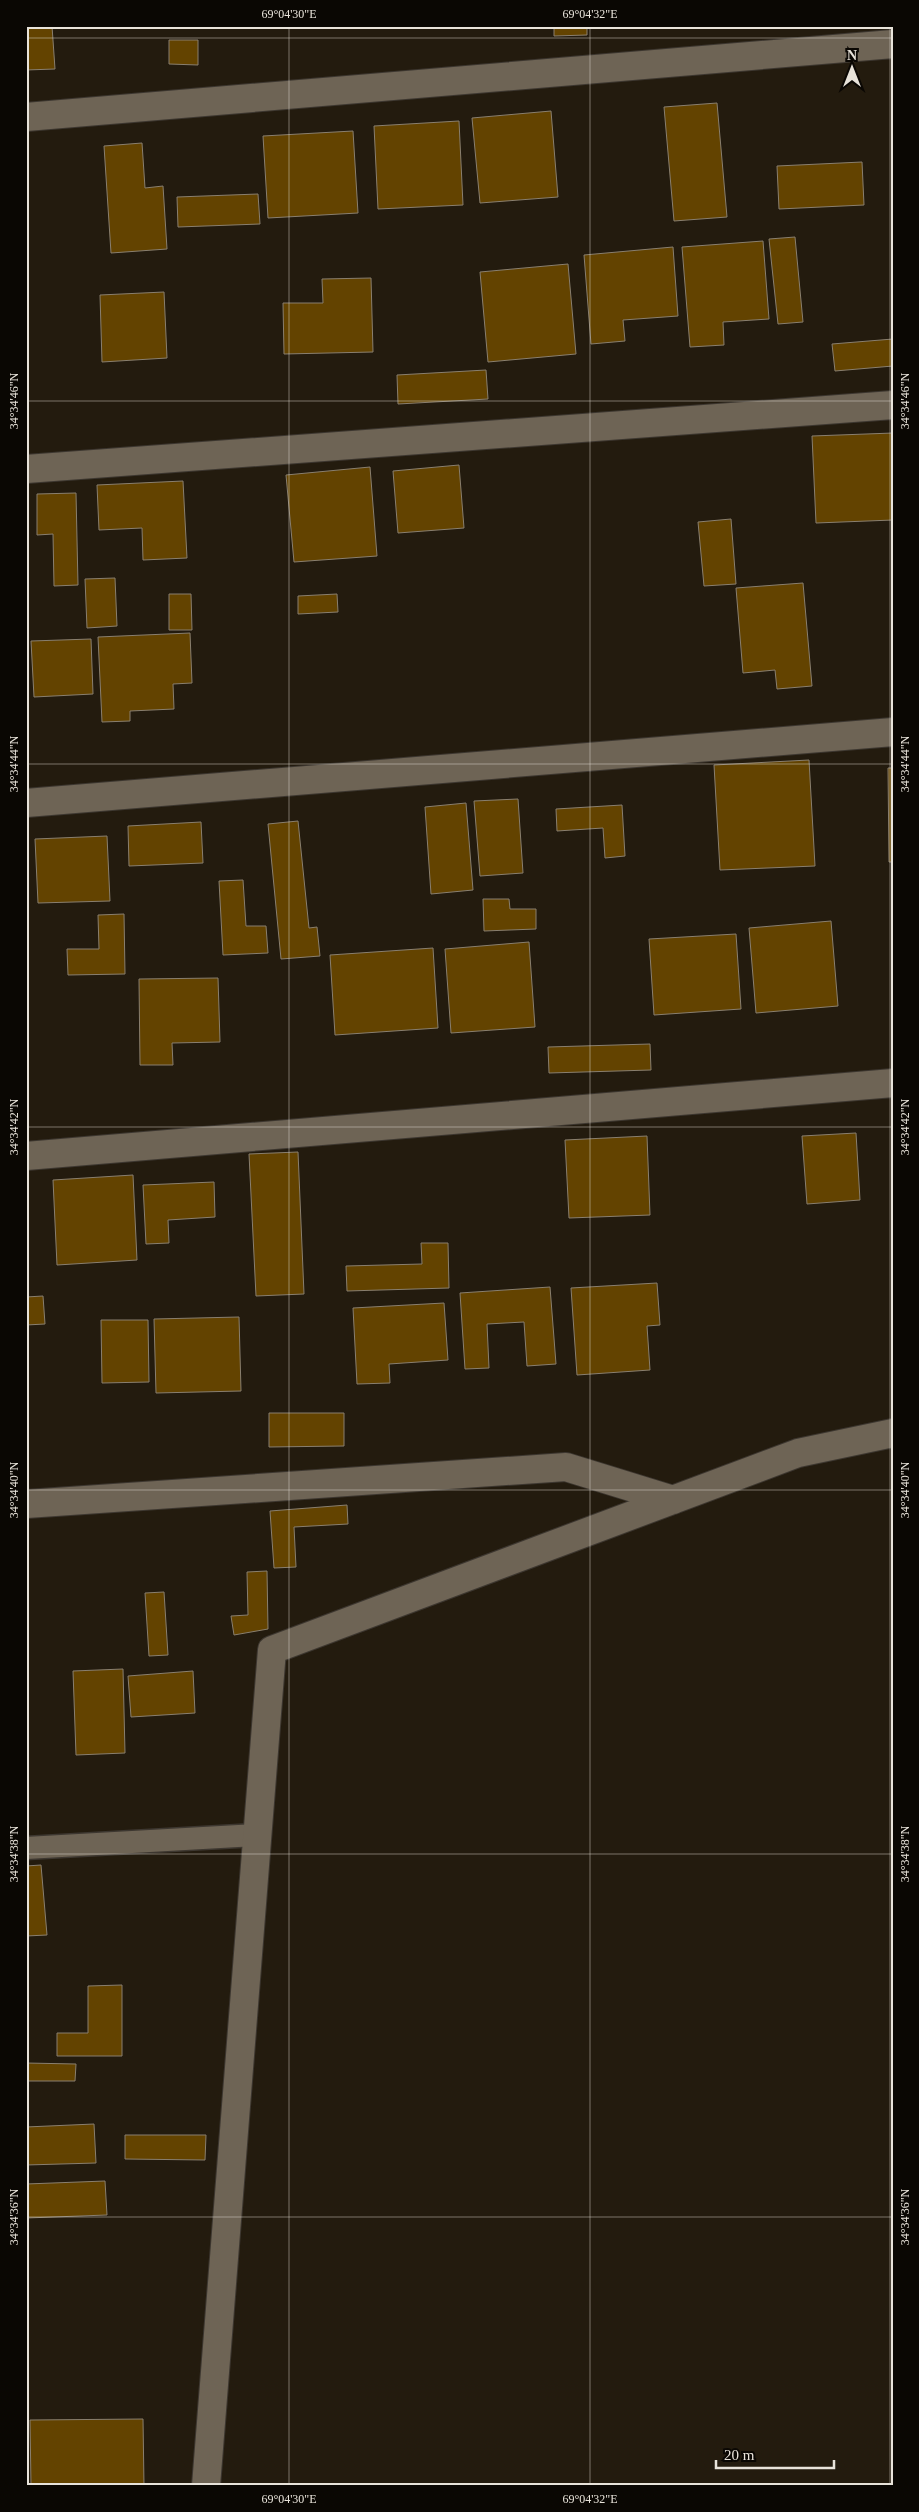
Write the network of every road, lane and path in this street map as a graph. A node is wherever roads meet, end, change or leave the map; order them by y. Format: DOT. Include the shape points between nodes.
graph roads {
  1 [pos="893,44"];
  2 [pos="26,117"];
  3 [pos="893,405"];
  4 [pos="26,469"];
  5 [pos="893,732"];
  6 [pos="26,803"];
  7 [pos="893,1083"];
  8 [pos="26,1156"];
  9 [pos="893,1433"];
  10 [pos="673,1500"];
  11 [pos="26,1504"];
  12 [pos="257,1836"];
  13 [pos="26,1848"];
  14 [pos="206,2486"];
  1 -- 2 [label="street"];
  3 -- 4 [label="street"];
  5 -- 6 [label="street"];
  7 -- 8 [label="street"];
  9 -- 10 [label="street" via="798,1453"];
  10 -- 11 [label="street" via="566,1468"];
  10 -- 12 [label="street" via="272,1650"];
  12 -- 13 [label="lane"];
  12 -- 14 [label="street"];
}
